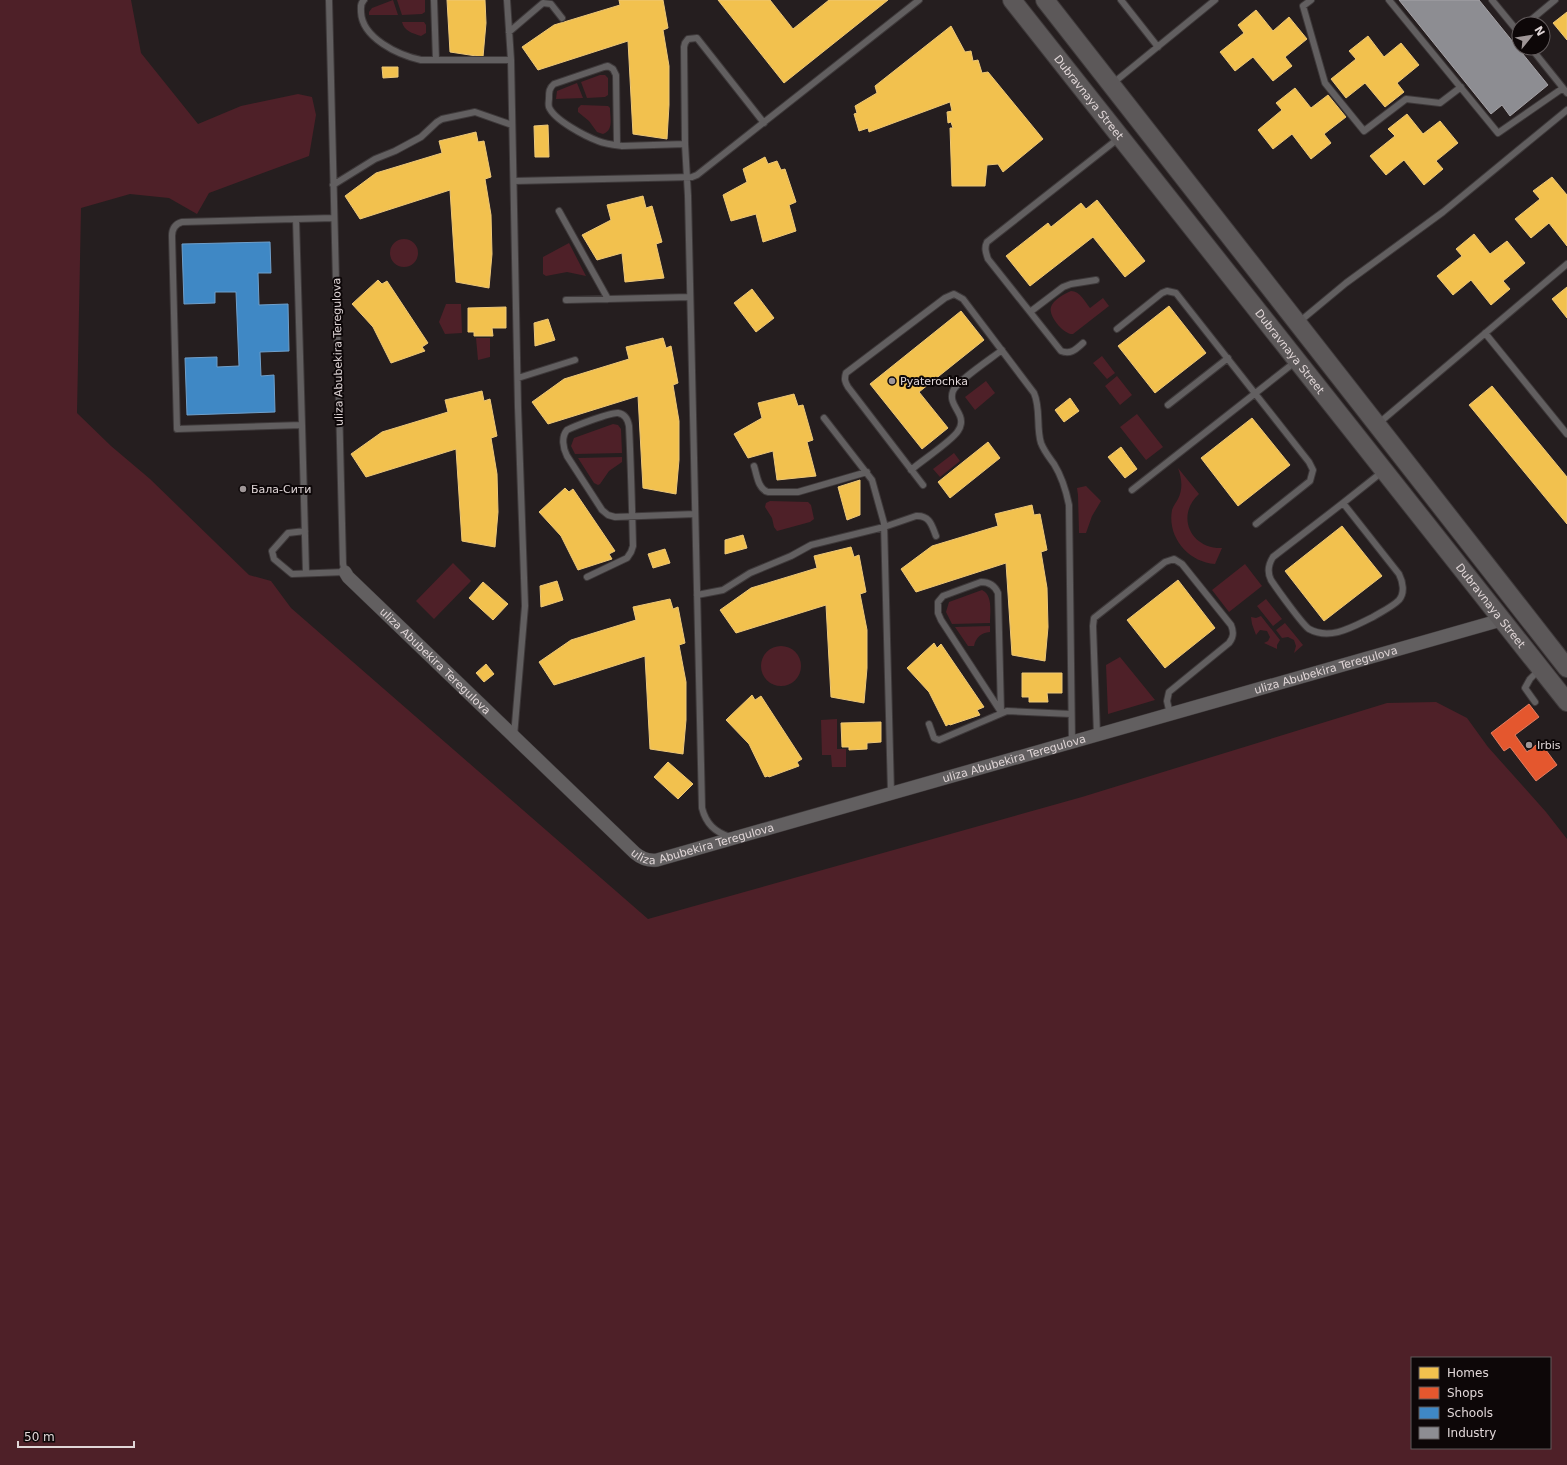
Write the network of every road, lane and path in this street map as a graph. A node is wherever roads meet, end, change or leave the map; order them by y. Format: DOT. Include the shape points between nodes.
graph roads {
  1 [pos="329,0"];
  2 [pos="364,0"];
  3 [pos="434,0"];
  4 [pos="507,0"];
  5 [pos="920,0"];
  6 [pos="1012,0"];
  7 [pos="1045,0"];
  8 [pos="1122,0"];
  9 [pos="1215,0"];
  10 [pos="1311,0"];
  11 [pos="1389,0"];
  12 [pos="1492,0"];
  13 [pos="1555,0"];
  14 [pos="1536,16"];
  15 [pos="562,18"];
  16 [pos="1511,23"];
  17 [pos="509,32"];
  18 [pos="1158,47"];
  19 [pos="1537,56"];
  20 [pos="436,60"];
  21 [pos="511,60"];
  22 [pos="1111,85"];
  23 [pos="1461,87"];
  24 [pos="1565,91"];
  25 [pos="1567,110"];
  26 [pos="764,123"];
  27 [pos="512,125"];
  28 [pos="1120,137"];
  29 [pos="685,144"];
  30 [pos="617,146"];
  31 [pos="687,177"];
  32 [pos="514,181"];
  33 [pos="333,185"];
  34 [pos="559,211"];
  35 [pos="334,218"];
  36 [pos="296,219"];
  37 [pos="1567,264"];
  38 [pos="1096,280"];
  39 [pos="690,298"];
  40 [pos="608,299"];
  41 [pos="566,300"];
  42 [pos="1030,312"];
  43 [pos="1298,324"];
  44 [pos="1117,329"];
  45 [pos="1485,333"];
  46 [pos="1083,343"];
  47 [pos="1002,350"];
  48 [pos="1228,358"];
  49 [pos="575,360"];
  50 [pos="1296,361"];
  51 [pos="518,378"];
  52 [pos="1256,393"];
  53 [pos="1168,405"];
  54 [pos="824,418"];
  55 [pos="302,425"];
  56 [pos="1376,425"];
  57 [pos="1567,434"];
  58 [pos="754,466"];
  59 [pos="911,470"];
  60 [pos="1383,471"];
  61 [pos="867,472"];
  62 [pos="923,486"];
  63 [pos="1426,487"];
  64 [pos="1132,490"];
  65 [pos="1408,501"];
  66 [pos="1343,503"];
  67 [pos="695,514"];
  68 [pos="632,516"];
  69 [pos="1256,524"];
  70 [pos="884,527"];
  71 [pos="305,531"];
  72 [pos="936,536"];
  73 [pos="345,572"];
  74 [pos="306,573"];
  75 [pos="587,577"];
  76 [pos="697,594"];
  77 [pos="1501,620"];
  78 [pos="1567,668"];
  79 [pos="1540,669"];
  80 [pos="1535,702"];
  81 [pos="1567,702"];
  82 [pos="1001,712"];
  83 [pos="1072,714"];
  84 [pos="1170,714"];
  85 [pos="929,724"];
  86 [pos="1098,735"];
  87 [pos="514,736"];
  88 [pos="1072,742"];
  89 [pos="891,793"];
  90 [pos="734,838"];
  1 -- 33 [label="lane, uliza Abubekira Teregulova"];
  2 -- 20 [label="lane" via="361,5 361,18 376,38 408,57"];
  3 -- 20 [label="lane"];
  4 -- 17 [label="lane"];
  5 -- 26 [label="lane"];
  6 -- 28 [label="street, Dubravnaya Street"];
  7 -- 22 [label="street, Dubravnaya Street"];
  8 -- 18 [label="lane"];
  9 -- 18 [label="lane"];
  10 -- 23 [label="lane" via="1303,6 1325,83 1364,131 1406,99 1440,103"];
  11 -- 23 [label="lane"];
  12 -- 16 [label="lane"];
  13 -- 14 [label="lane"];
  15 -- 17 [label="lane" via="551,4 543,3"];
  17 -- 21 [label="lane"];
  18 -- 22 [label="lane"];
  19 -- 24 [label="lane"];
  20 -- 21 [label="lane"];
  21 -- 27 [label="lane"];
  22 -- 43 [label="street, Dubravnaya Street"];
  23 -- 24 [label="lane" via="1498,133"];
  25 -- 43 [label="lane" via="1443,212 1346,283"];
  26 -- 29 [label="lane" via="697,38 691,38 684,47"];
  26 -- 31 [label="lane" via="700,174"];
  27 -- 32 [label="lane"];
  27 -- 33 [label="lane" via="474,112 442,119 422,137 375,159"];
  28 -- 42 [label="lane" via="987,242 985,249 988,259"];
  28 -- 50 [label="street, Dubravnaya Street"];
  29 -- 30 [label="lane"];
  29 -- 31 [label="lane"];
  30 -- 30 [label="lane" via="616,75 613,69 604,67 554,84 550,88 549,106 556,116 594,140"];
  31 -- 32 [label="lane"];
  31 -- 39 [label="lane"];
  32 -- 51 [label="lane"];
  33 -- 35 [label="lane, uliza Abubekira Teregulova"];
  34 -- 40 [label="lane"];
  35 -- 36 [label="lane"];
  35 -- 73 [label="lane, uliza Abubekira Teregulova"];
  36 -- 55 [label="lane"];
  36 -- 55 [label="lane" via="180,223 172,232 172,268 177,428"];
  37 -- 45 [label="lane"];
  38 -- 42 [label="lane" via="1063,287"];
  39 -- 40 [label="lane"];
  39 -- 67 [label="lane"];
  40 -- 41 [label="lane"];
  42 -- 46 [label="lane" via="1061,351 1071,352"];
  43 -- 56 [label="street, Dubravnaya Street"];
  44 -- 48 [label="lane" via="1162,293 1172,291 1180,296"];
  45 -- 56 [label="lane"];
  45 -- 57 [label="lane"];
  47 -- 59 [label="lane" via="957,385 952,402 961,419 958,432"];
  47 -- 59 [label="lane" via="963,299 950,295 846,373 844,380 848,387"];
  47 -- 83 [label="lane" via="1034,393 1041,443 1061,477 1067,495"];
  48 -- 52 [label="lane"];
  48 -- 53 [label="lane"];
  49 -- 51 [label="lane"];
  50 -- 52 [label="lane"];
  50 -- 60 [label="street, Dubravnaya Street"];
  51 -- 87 [label="lane" via="525,606"];
  52 -- 64 [label="lane"];
  52 -- 69 [label="lane" via="1313,470 1310,481"];
  54 -- 61 [label="lane"];
  55 -- 71 [label="lane"];
  56 -- 63 [label="street, Dubravnaya Street"];
  58 -- 61 [label="lane" via="761,487 768,492 798,492"];
  59 -- 62 [label="lane"];
  60 -- 65 [label="street, Dubravnaya Street"];
  60 -- 66 [label="lane"];
  61 -- 70 [label="lane" via="872,480"];
  63 -- 65 [label="street"];
  63 -- 78 [label="street, Dubravnaya Street"];
  65 -- 77 [label="street, Dubravnaya Street"];
  66 -- 66 [label="lane" via="1273,557 1268,568 1268,574 1275,586 1308,628 1318,632 1334,633 1346,630 1388,608 1399,600 1403,592 1399,574"];
  67 -- 68 [label="lane"];
  67 -- 76 [label="lane"];
  68 -- 68 [label="lane" via="630,426 626,418 614,413 567,430 563,437 567,456 602,510 611,516"];
  68 -- 75 [label="lane" via="633,546 630,555"];
  70 -- 72 [label="lane" via="921,516 931,522"];
  70 -- 76 [label="lane" via="811,545 750,573 723,590"];
  70 -- 89 [label="lane"];
  71 -- 74 [label="lane"];
  71 -- 74 [label="lane" via="288,533 272,553 274,559 289,573"];
  73 -- 74 [label="lane"];
  73 -- 87 [label="street, uliza Abubekira Teregulova"];
  76 -- 90 [label="lane" via="702,808 711,827"];
  77 -- 79 [label="street, Dubravnaya Street"];
  77 -- 84 [label="street, uliza Abubekira Teregulova"];
  79 -- 80 [label="lane" via="1525,688"];
  79 -- 81 [label="street, Dubravnaya Street"];
  82 -- 82 [label="lane" via="998,593 991,584 981,582 943,596 938,602 938,608 941,620"];
  82 -- 83 [label="lane"];
  82 -- 85 [label="lane" via="939,740 934,738"];
  83 -- 88 [label="lane"];
  84 -- 86 [label="street, uliza Abubekira Teregulova"];
  84 -- 86 [label="lane" via="1167,701 1169,692 1229,643 1234,633 1231,625 1182,564 1174,559 1165,562 1094,620"];
  86 -- 88 [label="street, uliza Abubekira Teregulova"];
  87 -- 90 [label="street, uliza Abubekira Teregulova" via="642,858 657,860"];
  88 -- 89 [label="street, uliza Abubekira Teregulova"];
  89 -- 90 [label="street, uliza Abubekira Teregulova"];
}
